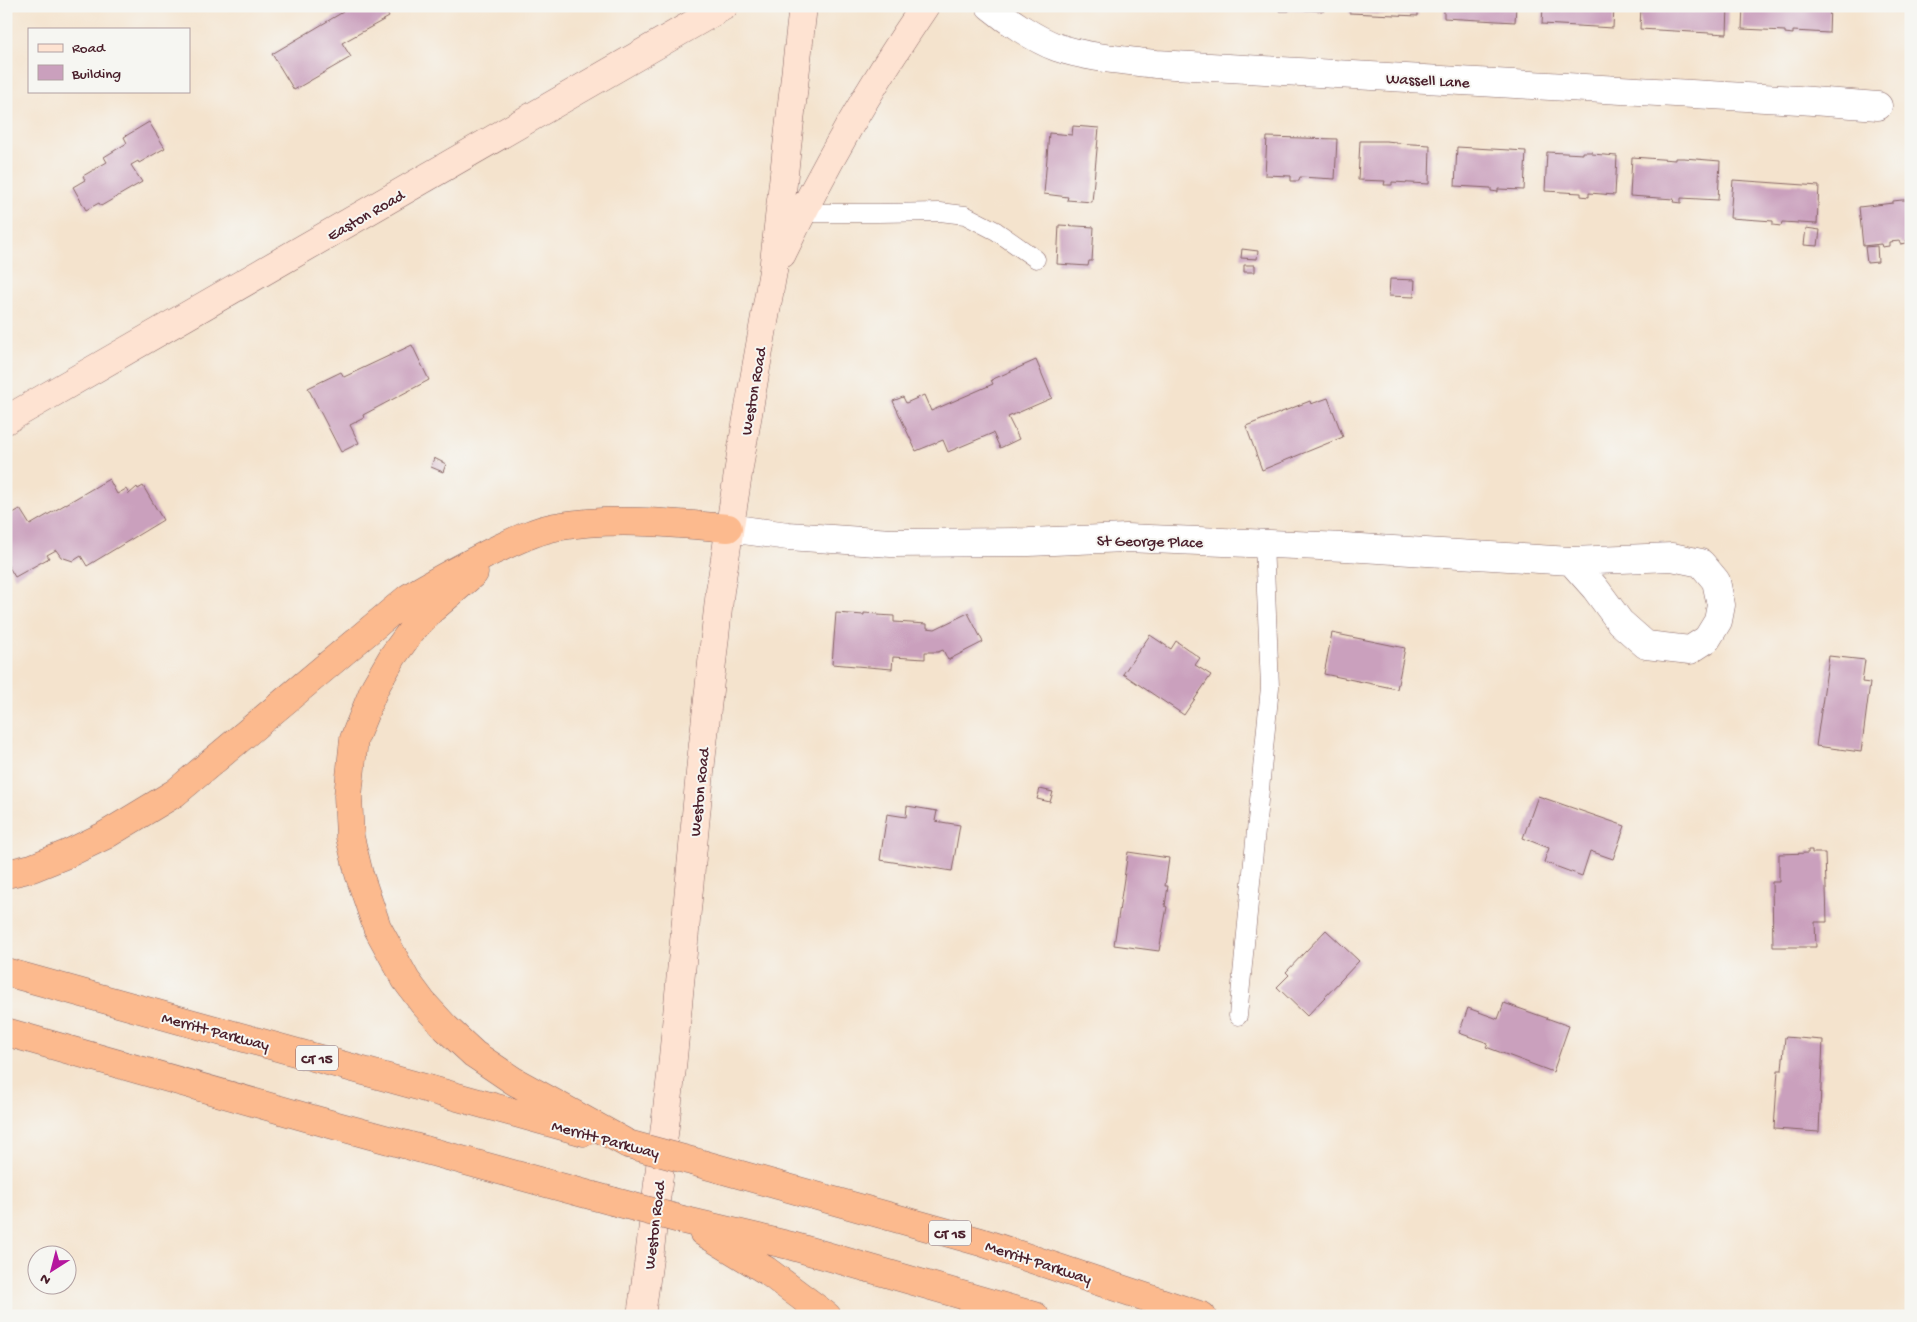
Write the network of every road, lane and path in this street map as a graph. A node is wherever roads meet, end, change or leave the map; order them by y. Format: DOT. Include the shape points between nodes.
graph roads {
  1 [pos="724,6"];
  2 [pos="803,6"];
  3 [pos="925,6"];
  4 [pos="990,6"];
  5 [pos="1878,106"];
  6 [pos="802,212"];
  7 [pos="1036,259"];
  8 [pos="773,271"];
  9 [pos="6,420"];
  10 [pos="728,528"];
  11 [pos="1264,542"];
  12 [pos="504,546"];
  13 [pos="1571,561"];
  14 [pos="6,874"];
  15 [pos="6,972"];
  16 [pos="1238,1016"];
  17 [pos="6,1032"];
  18 [pos="628,1144"];
  19 [pos="683,1220"];
  20 [pos="640,1316"];
  21 [pos="827,1316"];
  22 [pos="1035,1316"];
  23 [pos="1202,1316"];
  1 -- 9 [label="main road, Easton Road"];
  2 -- 8 [label="main road, Weston Road"];
  3 -- 6 [label="main road, Weston Road" via="873,84"];
  4 -- 5 [label="street, Wassell Lane" via="1008,21 1055,46 1090,56 1156,64"];
  6 -- 7 [label="lane" via="940,212 964,216 996,231"];
  6 -- 8 [label="main road, Weston Road"];
  8 -- 10 [label="main road, Weston Road"];
  10 -- 11 [label="street, St George Place" via="891,543 1126,538"];
  10 -- 12 [label="highway" via="604,521 553,528"];
  10 -- 20 [label="main road, Weston Road" via="701,762 672,1068"];
  11 -- 13 [label="street, St George Place"];
  11 -- 16 [label="lane" via="1270,686"];
  12 -- 14 [label="highway" via="408,598 167,798 67,854"];
  12 -- 18 [label="highway" via="412,630 375,686 354,738 348,796 350,836 377,927 406,980 423,1003 474,1054 514,1081"];
  13 -- 13 [label="street, St George Place" via="1672,557 1701,563 1716,581 1721,605 1718,621 1707,639 1690,650 1646,645 1620,622"];
  15 -- 18 [label="highway, Merritt Parkway / CT 15"];
  17 -- 19 [label="highway, bridge"];
  18 -- 23 [label="highway, Merritt Parkway / CT 15, bridge" via="981,1242"];
  19 -- 21 [label="highway" via="767,1272"];
  19 -- 22 [label="highway" via="792,1246"];
}
